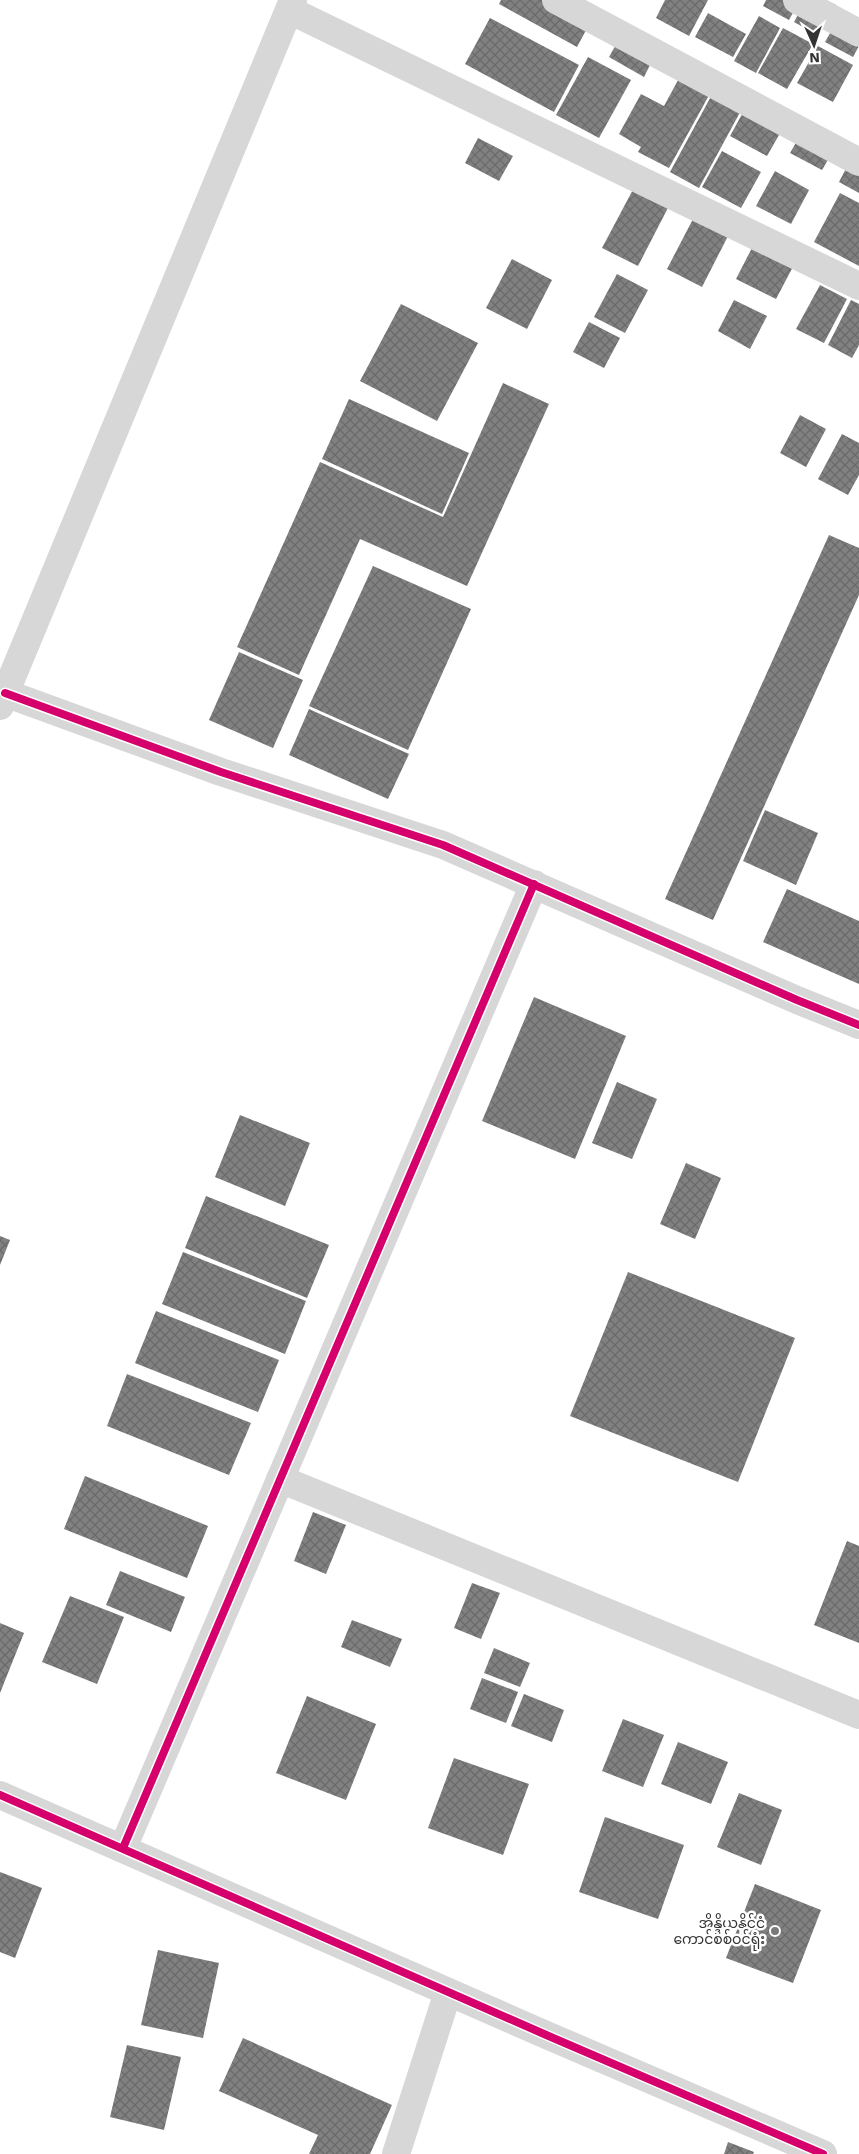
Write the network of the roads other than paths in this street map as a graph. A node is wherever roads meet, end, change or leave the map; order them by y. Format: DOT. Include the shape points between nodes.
graph roads {
  1 [pos="556,0"];
  2 [pos="798,0"];
  3 [pos="291,5"];
  4 [pos="859,33"];
  5 [pos="859,162"];
  6 [pos="859,286"];
  7 [pos="3,699"];
  8 [pos="534,884"];
  9 [pos="859,1025"];
  10 [pos="280,1479"];
  11 [pos="859,1715"];
  12 [pos="0,1795"];
  13 [pos="123,1848"];
  14 [pos="448,1992"];
  15 [pos="396,2154"];
  16 [pos="822,2154"];
  1 -- 5 [label="street"];
  2 -- 4 [label="street"];
  3 -- 6 [label="street"];
  3 -- 7 [label="street"];
  7 -- 8 [label="street" via="443,845"];
  8 -- 9 [label="street"];
  8 -- 10 [label="street"];
  10 -- 11 [label="street"];
  10 -- 13 [label="street"];
  12 -- 13 [label="street"];
  13 -- 14 [label="street"];
  14 -- 15 [label="street"];
  14 -- 16 [label="street"];
}
